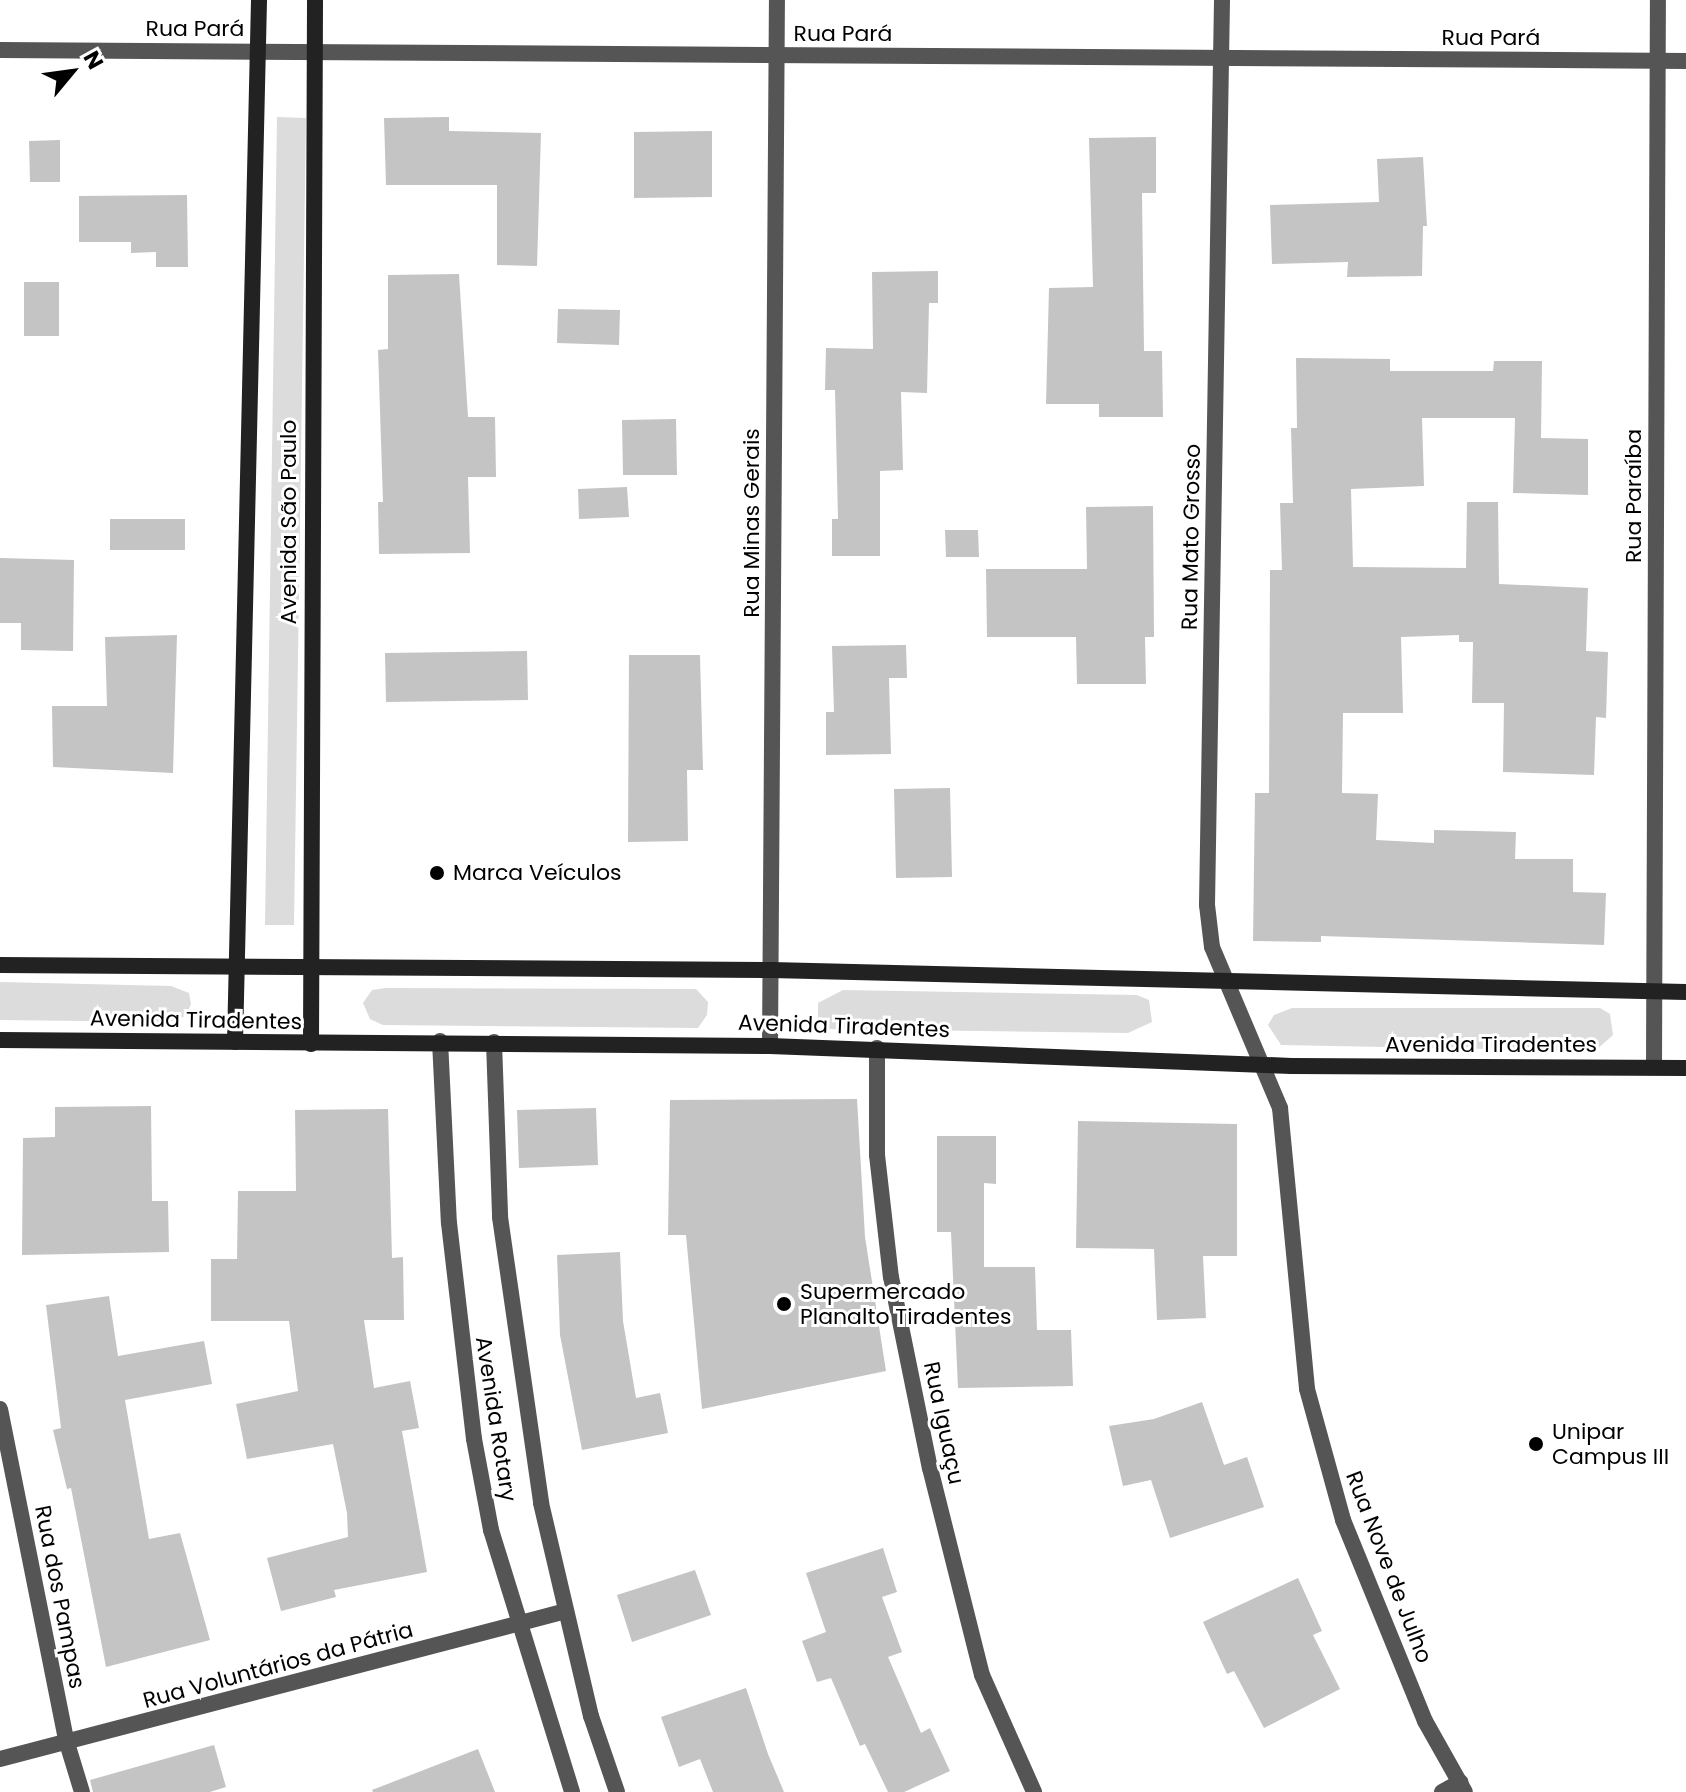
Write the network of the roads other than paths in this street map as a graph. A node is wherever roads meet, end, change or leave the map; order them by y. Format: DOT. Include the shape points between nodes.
graph roads {
  1 [pos="259,0"];
  2 [pos="315,0"];
  3 [pos="777,0"];
  4 [pos="1222,0"];
  5 [pos="1658,0"];
  6 [pos="0,50"];
  7 [pos="259,52"];
  8 [pos="315,53"];
  9 [pos="777,56"];
  10 [pos="1221,58"];
  11 [pos="1657,60"];
  12 [pos="1686,61"];
  13 [pos="0,965"];
  14 [pos="235,969"];
  15 [pos="308,969"];
  16 [pos="771,970"];
  17 [pos="1223,981"];
  18 [pos="1654,992"];
  19 [pos="1686,992"];
  20 [pos="0,1040"];
  21 [pos="440,1041"];
  22 [pos="235,1042"];
  23 [pos="494,1042"];
  24 [pos="311,1044"];
  25 [pos="770,1046"];
  26 [pos="877,1048"];
  27 [pos="1262,1064"];
  28 [pos="1654,1067"];
  29 [pos="1686,1068"];
  30 [pos="0,1409"];
  31 [pos="566,1611"];
  32 [pos="518,1624"];
  33 [pos="67,1743"];
  34 [pos="0,1759"];
  35 [pos="1462,1787"];
  36 [pos="82,1792"];
  37 [pos="572,1792"];
  38 [pos="617,1792"];
  39 [pos="1034,1792"];
  40 [pos="1442,1792"];
  1 -- 7 [label="main road, Avenida São Paulo"];
  2 -- 8 [label="main road, Avenida São Paulo"];
  3 -- 9 [label="street, Rua Minas Gerais"];
  4 -- 10 [label="street, Rua Mato Grosso"];
  5 -- 11 [label="street, Rua Paraíba"];
  6 -- 7 [label="street, Rua Pará"];
  7 -- 8 [label="street, Rua Pará"];
  7 -- 14 [label="main road, Avenida São Paulo"];
  8 -- 9 [label="street, Rua Pará"];
  8 -- 15 [label="main road, Avenida São Paulo"];
  9 -- 10 [label="street, Rua Pará"];
  9 -- 16 [label="street, Rua Minas Gerais"];
  10 -- 11 [label="street, Rua Pará"];
  10 -- 17 [label="street, Rua Mato Grosso" via="1207,905"];
  11 -- 12 [label="street, Rua Pará"];
  11 -- 18 [label="street, Rua Paraíba"];
  13 -- 14 [label="main road"];
  14 -- 15 [label="main road"];
  14 -- 22 [label="main road, Avenida São Paulo"];
  15 -- 16 [label="main road"];
  15 -- 24 [label="main road, Avenida São Paulo"];
  16 -- 17 [label="main road"];
  16 -- 25 [label="street, Rua Minas Gerais"];
  17 -- 18 [label="main road"];
  17 -- 27 [label="street, Rua Mato Grosso"];
  18 -- 19 [label="main road"];
  18 -- 28 [label="street, Rua Paraíba"];
  20 -- 22 [label="main road, Avenida Tiradentes"];
  21 -- 23 [label="main road, Avenida Tiradentes"];
  21 -- 24 [label="main road, Avenida Tiradentes"];
  21 -- 32 [label="street, Avenida Rotary" via="449,1223 462,1346 491,1530"];
  22 -- 24 [label="main road, Avenida Tiradentes"];
  23 -- 25 [label="main road, Avenida Tiradentes"];
  23 -- 31 [label="street, Avenida Rotary" via="500,1217 541,1503"];
  25 -- 26 [label="main road, Avenida Tiradentes"];
  26 -- 27 [label="main road, Avenida Tiradentes"];
  26 -- 39 [label="street, Rua Iguaçu" via="877,1155 891,1277 930,1468 982,1675"];
  27 -- 28 [label="main road, Avenida Tiradentes"];
  27 -- 35 [label="street, Rua Nove de Julho" via="1280,1108 1297,1317 1307,1389 1323,1448 1343,1520 1408,1678"];
  28 -- 29 [label="main road, Avenida Tiradentes"];
  30 -- 33 [label="street, Rua dos Pampas"];
  31 -- 32 [label="street, Rua Voluntários da Pátria"];
  31 -- 38 [label="street, Avenida Rotary" via="591,1716"];
  32 -- 33 [label="street, Rua Voluntários da Pátria"];
  32 -- 37 [label="street, Avenida Rotary"];
  33 -- 34 [label="street, Rua Voluntários da Pátria"];
  33 -- 36 [label="street, Rua dos Pampas"];
  35 -- 40 [label="street"];
}
